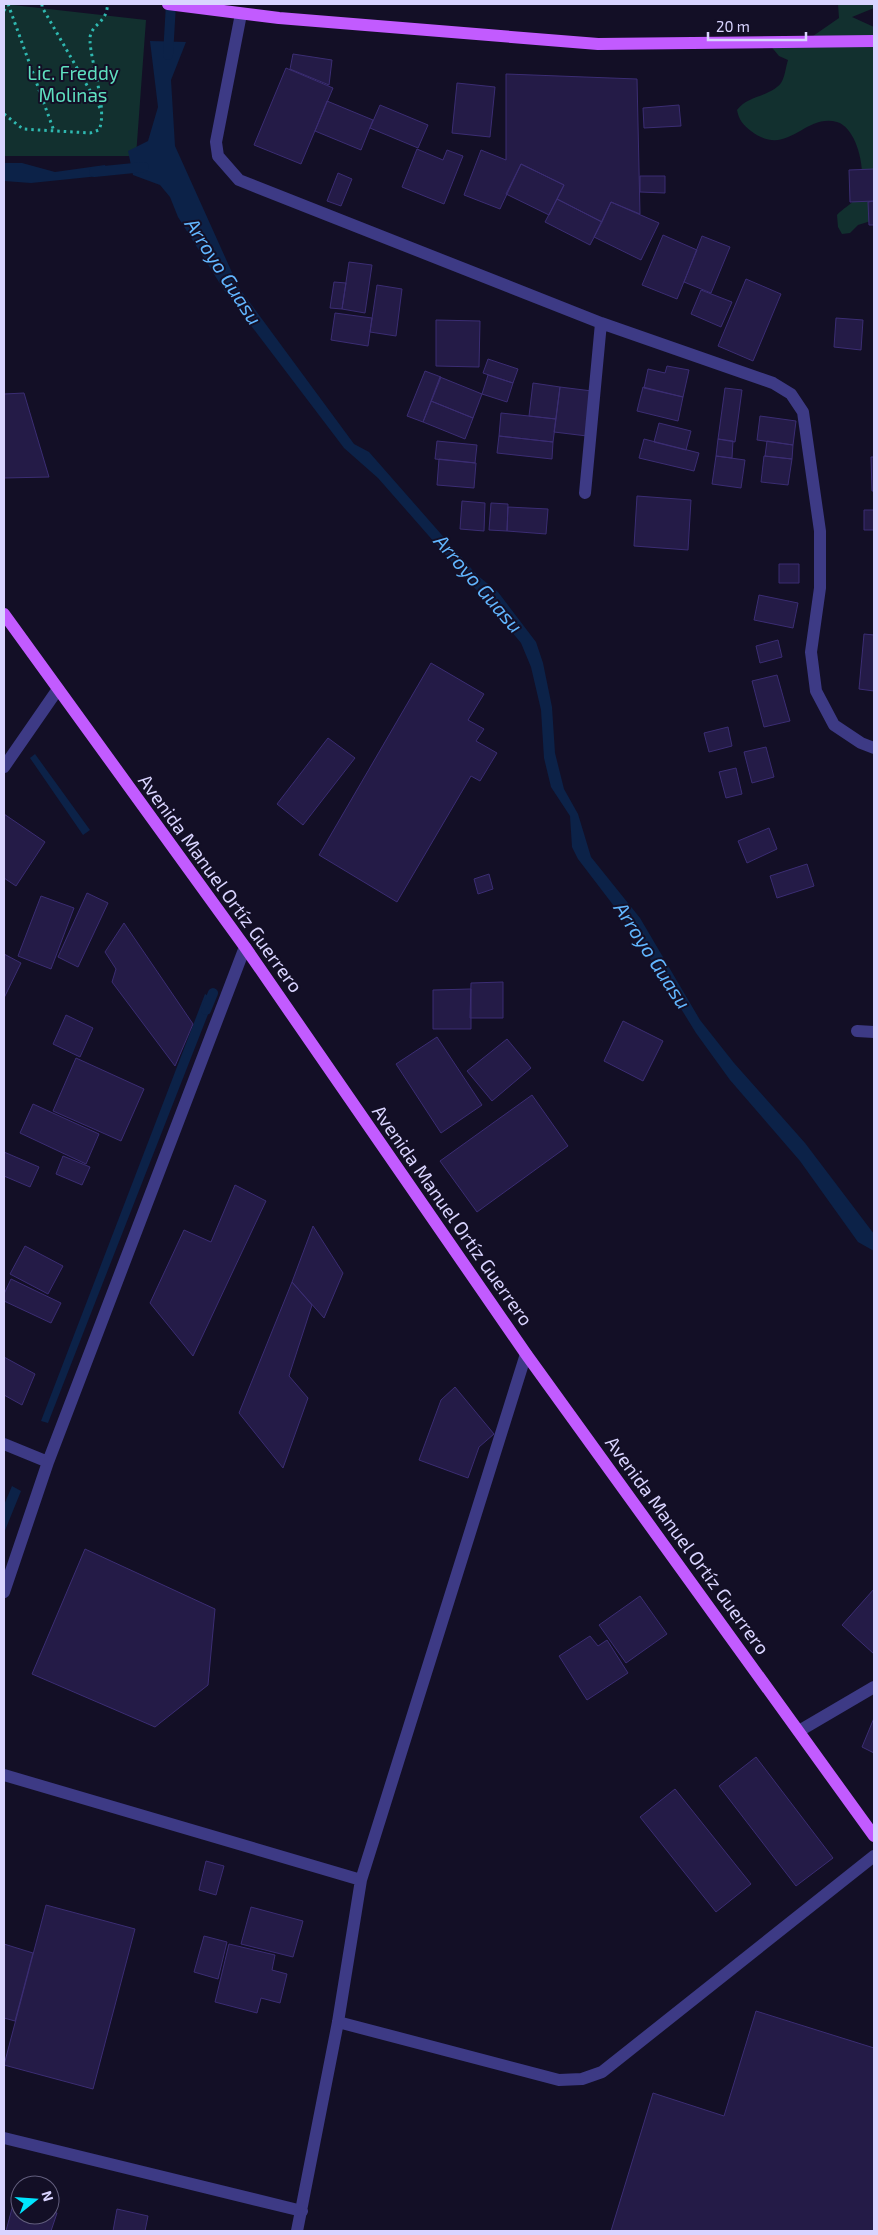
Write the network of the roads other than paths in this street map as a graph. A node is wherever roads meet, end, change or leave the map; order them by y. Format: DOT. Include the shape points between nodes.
graph roads {
  1 [pos="168,4"];
  2 [pos="240,14"];
  3 [pos="874,40"];
  4 [pos="601,323"];
  5 [pos="585,493"];
  6 [pos="4,614"];
  7 [pos="58,690"];
  8 [pos="874,748"];
  9 [pos="4,767"];
  10 [pos="245,948"];
  11 [pos="857,1031"];
  12 [pos="874,1032"];
  13 [pos="526,1354"];
  14 [pos="4,1444"];
  15 [pos="48,1462"];
  16 [pos="4,1592"];
  17 [pos="874,1687"];
  18 [pos="799,1731"];
  19 [pos="4,1774"];
  20 [pos="874,1836"];
  21 [pos="874,1856"];
  22 [pos="362,1880"];
  23 [pos="338,2022"];
  24 [pos="4,2138"];
  25 [pos="302,2212"];
  26 [pos="297,2231"];
  1 -- 2 [label="main road"];
  2 -- 3 [label="main road" via="598,44"];
  2 -- 4 [label="street" via="216,142 218,156 238,180"];
  4 -- 5 [label="street"];
  4 -- 8 [label="street" via="773,383 790,394 803,412 820,531 820,588 811,652 816,691 834,725"];
  6 -- 7 [label="main road, Avenida Manuel Ortíz Guerrero"];
  7 -- 9 [label="street"];
  7 -- 10 [label="main road, Avenida Manuel Ortíz Guerrero"];
  10 -- 13 [label="main road, Avenida Manuel Ortíz Guerrero"];
  10 -- 15 [label="street"];
  11 -- 12 [label="street"];
  13 -- 18 [label="main road, Avenida Manuel Ortíz Guerrero"];
  13 -- 22 [label="street"];
  14 -- 15 [label="street"];
  15 -- 16 [label="street"];
  17 -- 18 [label="street"];
  18 -- 20 [label="main road, Avenida Manuel Ortíz Guerrero"];
  19 -- 22 [label="street"];
  21 -- 23 [label="street" via="602,2072 582,2079 559,2080"];
  22 -- 23 [label="street"];
  23 -- 25 [label="street"];
  24 -- 25 [label="street"];
  25 -- 26 [label="street"];
}
